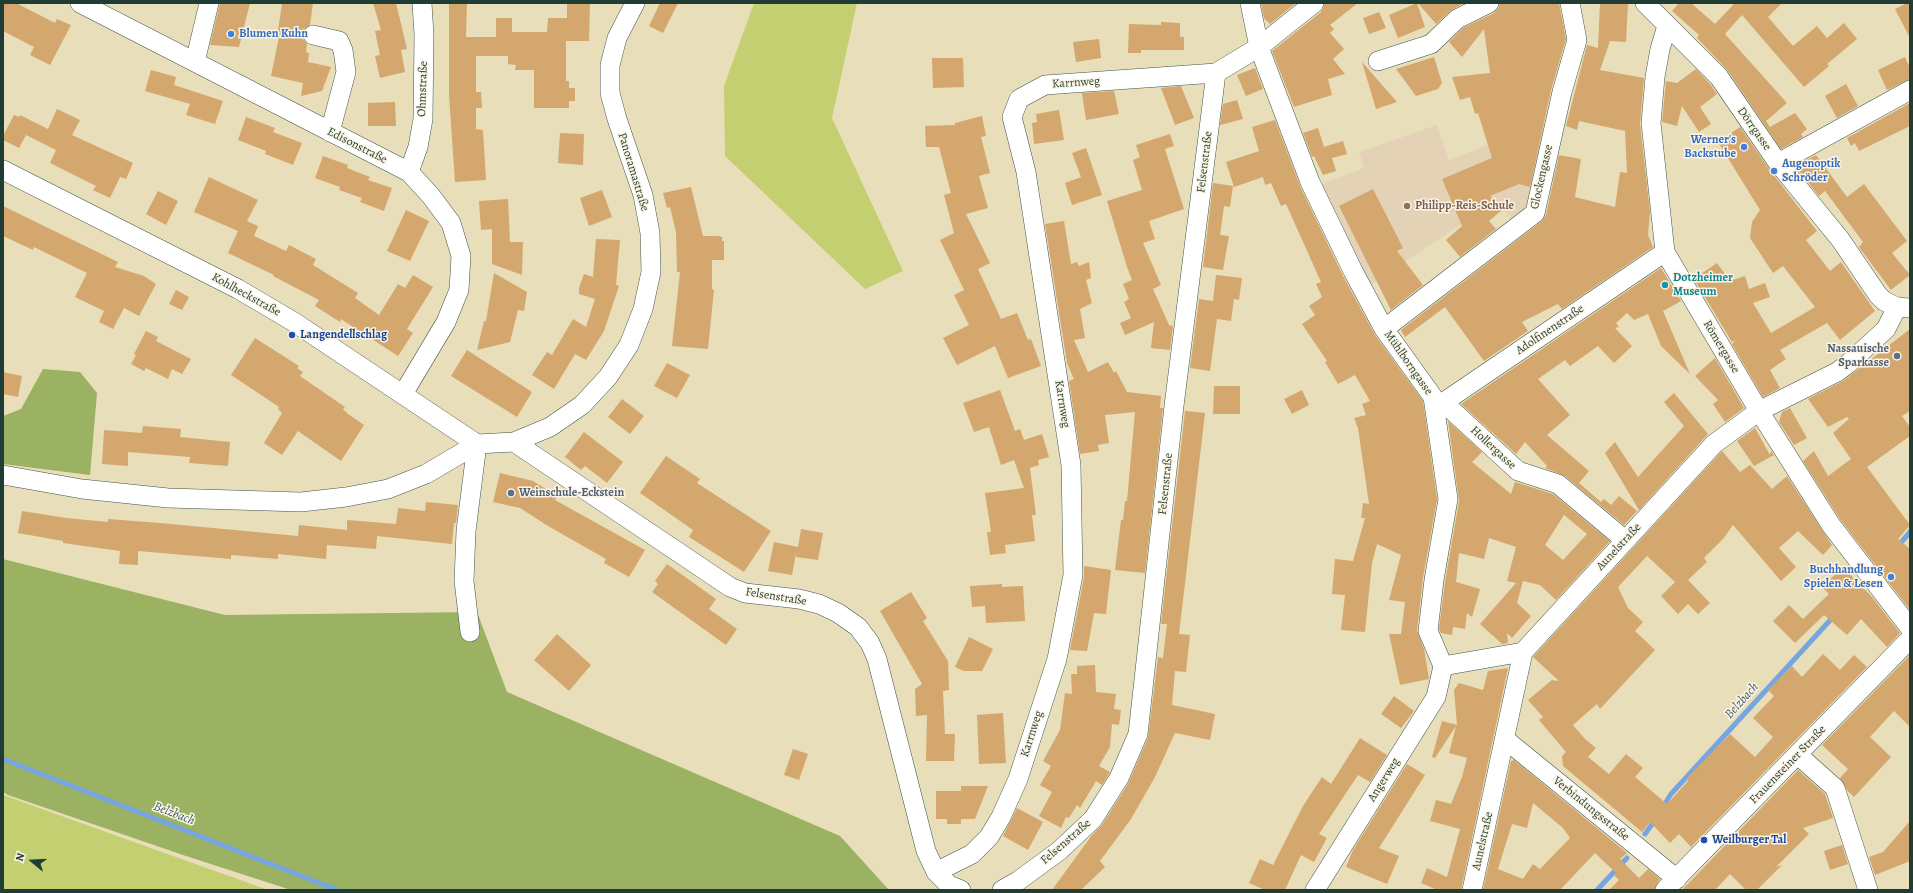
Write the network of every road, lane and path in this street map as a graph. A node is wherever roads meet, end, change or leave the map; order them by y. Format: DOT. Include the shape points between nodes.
graph roads {
  1 [pos="80,3"];
  2 [pos="209,3"];
  3 [pos="422,3"];
  4 [pos="636,3"];
  5 [pos="1250,3"];
  6 [pos="1314,3"];
  7 [pos="1489,3"];
  8 [pos="1570,3"];
  9 [pos="1645,3"];
  10 [pos="108,9"];
  11 [pos="1667,26"];
  12 [pos="314,35"];
  13 [pos="1259,47"];
  14 [pos="1378,61"];
  15 [pos="195,62"];
  16 [pos="1216,73"];
  17 [pos="1910,90"];
  18 [pos="330,132"];
  19 [pos="1778,163"];
  20 [pos="3,170"];
  21 [pos="409,172"];
  22 [pos="1665,252"];
  23 [pos="1904,307"];
  24 [pos="1384,329"];
  25 [pos="403,394"];
  26 [pos="1440,405"];
  27 [pos="1760,411"];
  28 [pos="514,442"];
  29 [pos="476,444"];
  30 [pos="3,475"];
  31 [pos="1625,540"];
  32 [pos="1910,628"];
  33 [pos="470,632"];
  34 [pos="1910,639"];
  35 [pos="1523,652"];
  36 [pos="1443,666"];
  37 [pos="1506,740"];
  38 [pos="1798,755"];
  39 [pos="936,872"];
  40 [pos="1671,884"];
  41 [pos="961,890"];
  42 [pos="1002,890"];
  43 [pos="1315,890"];
  44 [pos="1472,890"];
  45 [pos="1868,890"];
  1 -- 10 [label="street, Edisonstraße"];
  2 -- 15 [label="street"];
  3 -- 21 [label="street, Ohmstraße" via="422,119 418,147"];
  4 -- 28 [label="street, Panoramastraße" via="616,38 610,65 610,93 643,196 650,233 651,272 643,309 629,345 608,377 582,405 550,427"];
  5 -- 13 [label="street, Mühlborngasse"];
  6 -- 13 [label="street"];
  7 -- 14 [label="street" via="1457,19 1431,44"];
  8 -- 24 [label="street, Glockengasse" via="1577,40 1562,92 1535,213"];
  9 -- 11 [label="street, Dörrgasse"];
  10 -- 15 [label="street, Edisonstraße"];
  11 -- 19 [label="street, Dörrgasse" via="1719,77"];
  11 -- 22 [label="street, Römergasse" via="1655,77 1651,123"];
  12 -- 18 [label="street" via="339,41 343,50 346,72"];
  13 -- 16 [label="street"];
  13 -- 24 [label="street, Mühlborngasse" via="1310,182"];
  15 -- 18 [label="street, Edisonstraße"];
  16 -- 39 [label="street, Karrnweg" via="1045,85 1019,99 1012,117 1026,172 1071,465 1073,575 1056,659 1018,779 1001,817 989,837 972,854"];
  16 -- 42 [label="street, Felsenstraße" via="1174,406 1138,734 1119,778 1093,819 1059,851"];
  17 -- 19 [label="street"];
  18 -- 21 [label="street, Edisonstraße"];
  19 -- 23 [label="street, Dörrgasse" via="1840,239 1878,295 1884,301"];
  20 -- 25 [label="street, Kohlheckstraße" via="238,289 294,322"];
  21 -- 25 [label="street, Edisonstraße" via="431,196 451,224 461,256 459,290 446,322"];
  22 -- 26 [label="street, Adolfinenstraße"];
  22 -- 27 [label="street, Römergasse"];
  23 -- 27 [label="street, Aunelstraße" via="1886,329 1837,372"];
  24 -- 26 [label="street, Mühlborngasse"];
  25 -- 29 [label="street, Kohlheckstraße"];
  26 -- 31 [label="street, Hollergasse" via="1518,471 1558,484"];
  26 -- 36 [label="street, Mühlborngasse" via="1441,461 1448,499 1428,631"];
  27 -- 31 [label="street, Aunelstraße" via="1714,444"];
  27 -- 32 [label="street, Römergasse" via="1831,525"];
  28 -- 29 [label="street, Panoramastraße"];
  28 -- 39 [label="street, Felsenstraße" via="730,587 745,593 799,599 819,604 858,627 870,643 877,659 926,851"];
  29 -- 30 [label="street" via="426,474 388,489 301,502 168,498 82,489"];
  29 -- 33 [label="street" via="466,531 464,581"];
  31 -- 35 [label="street, Aunelstraße"];
  34 -- 38 [label="street, Frauensteiner Straße"];
  35 -- 36 [label="street"];
  35 -- 37 [label="street, Aunelstraße"];
  36 -- 43 [label="street, Angerweg" via="1436,697"];
  37 -- 40 [label="street, Verbindungsstraße"];
  37 -- 44 [label="street, Aunelstraße"];
  38 -- 40 [label="street, Frauensteiner Straße"];
  38 -- 45 [label="street" via="1835,788"];
  39 -- 41 [label="street, Felsenstraße" via="949,884"];
}
